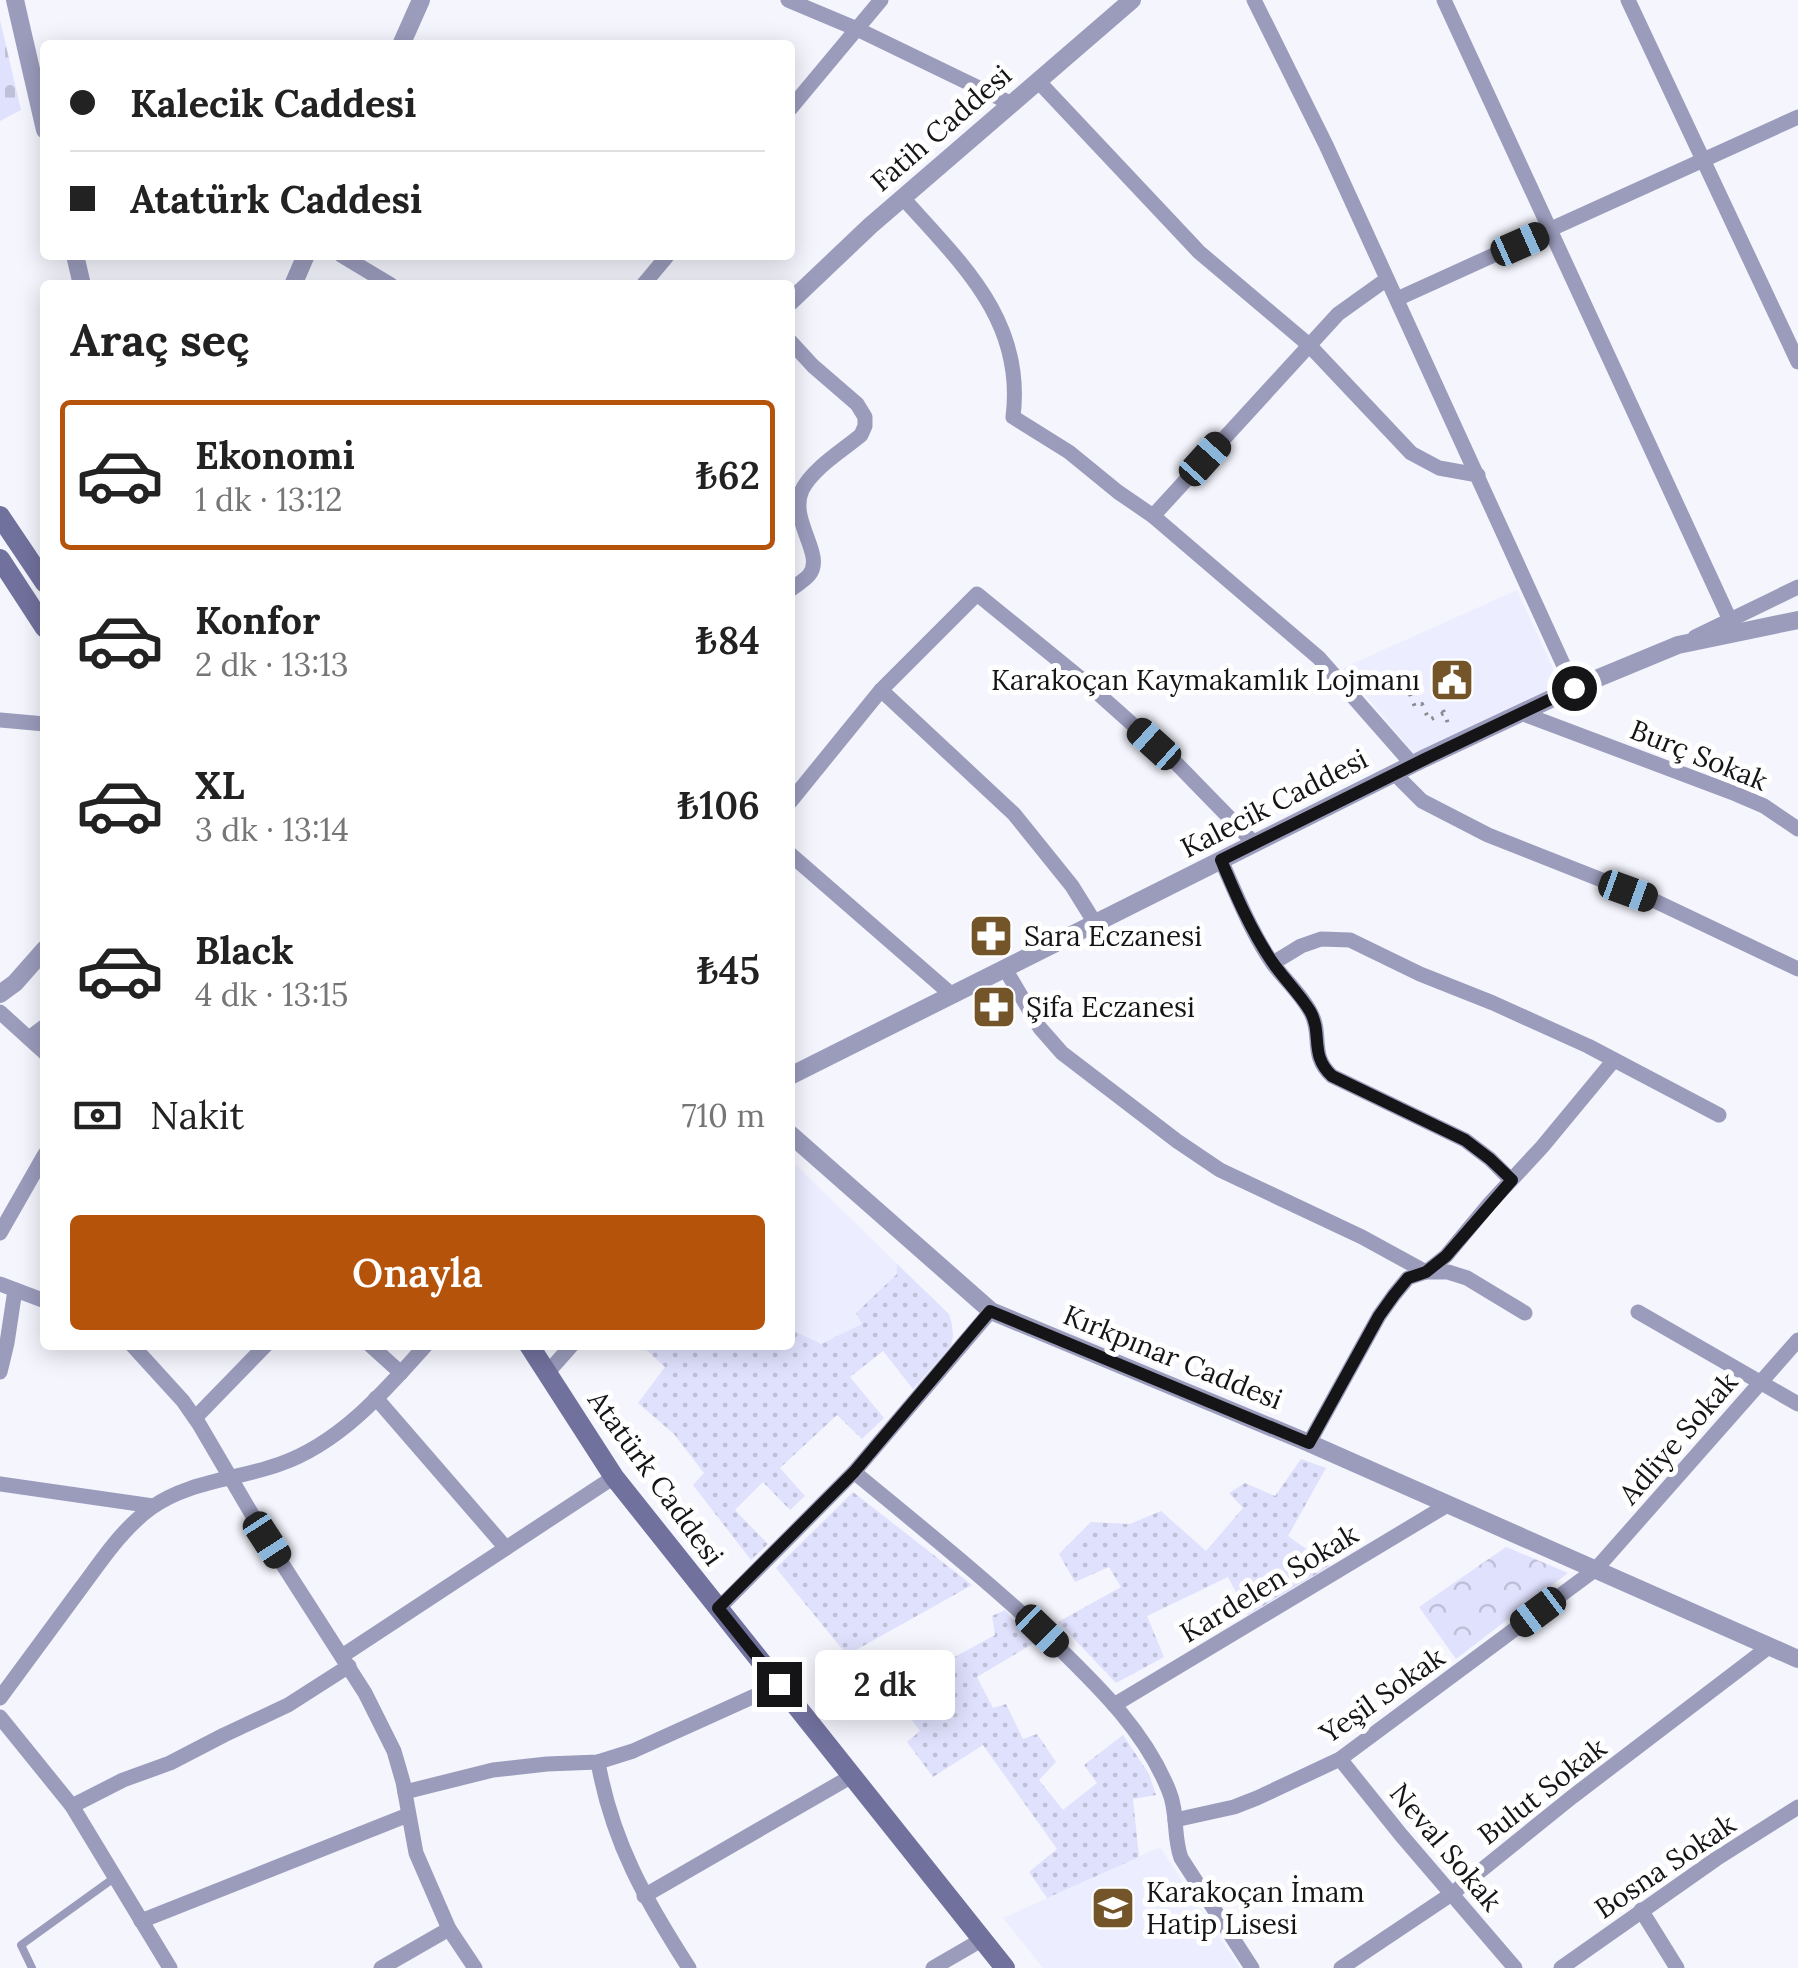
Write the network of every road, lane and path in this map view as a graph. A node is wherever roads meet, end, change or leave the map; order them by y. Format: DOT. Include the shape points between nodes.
graph roads {
  1 [pos="15,0"];
  2 [pos="421,0"];
  3 [pos="788,0"];
  4 [pos="881,0"];
  5 [pos="1132,0"];
  6 [pos="1254,0"];
  7 [pos="1444,0"];
  8 [pos="1628,0"];
  9 [pos="857,29"];
  10 [pos="403,40"];
  11 [pos="1038,81"];
  12 [pos="795,103"];
  13 [pos="1012,104"];
  14 [pos="40,108"];
  15 [pos="1798,117"];
  16 [pos="1704,161"];
  17 [pos="903,198"];
  18 [pos="1550,230"];
  19 [pos="349,260"];
  20 [pos="664,260"];
  21 [pos="1388,279"];
  22 [pos="383,280"];
  23 [pos="647,280"];
  24 [pos="795,297"];
  25 [pos="1397,299"];
  26 [pos="1309,345"];
  27 [pos="795,346"];
  28 [pos="1798,362"];
  29 [pos="1478,475"];
  30 [pos="0,516"];
  31 [pos="1153,516"];
  32 [pos="0,559"];
  33 [pos="40,576"];
  34 [pos="795,586"];
  35 [pos="1798,586"];
  36 [pos="40,620"];
  37 [pos="1730,620"];
  38 [pos="1798,620"];
  39 [pos="1678,645"];
  40 [pos="1406,684"];
  41 [pos="1574,688"];
  42 [pos="881,690"];
  43 [pos="1444,713"];
  44 [pos="1522,713"];
  45 [pos="0,720"];
  46 [pos="40,724"];
  47 [pos="1413,765"];
  48 [pos="1395,774"];
  49 [pos="795,796"];
  50 [pos="1798,828"];
  51 [pos="1255,844"];
  52 [pos="795,858"];
  53 [pos="1221,860"];
  54 [pos="1095,923"];
  55 [pos="40,954"];
  56 [pos="1272,962"];
  57 [pos="1005,968"];
  58 [pos="1798,969"];
  59 [pos="0,994"];
  60 [pos="952,995"];
  61 [pos="0,1012"];
  62 [pos="40,1030"];
  63 [pos="29,1038"];
  64 [pos="40,1048"];
  65 [pos="1614,1060"];
  66 [pos="795,1074"];
  67 [pos="1718,1116"];
  68 [pos="795,1138"];
  69 [pos="40,1163"];
  70 [pos="1512,1180"];
  71 [pos="0,1233"];
  72 [pos="1426,1272"];
  73 [pos="8,1287"];
  74 [pos="40,1300"];
  75 [pos="990,1311"];
  76 [pos="1638,1312"];
  77 [pos="1525,1313"];
  78 [pos="1798,1340"];
  79 [pos="143,1350"];
  80 [pos="261,1350"];
  81 [pos="376,1350"];
  82 [pos="422,1350"];
  83 [pos="533,1350"];
  84 [pos="568,1350"];
  85 [pos="0,1372"];
  86 [pos="548,1372"];
  87 [pos="401,1373"];
  88 [pos="1761,1382"];
  89 [pos="376,1398"];
  90 [pos="1798,1404"];
  91 [pos="195,1418"];
  92 [pos="1309,1443"];
  93 [pos="854,1472"];
  94 [pos="614,1477"];
  95 [pos="230,1478"];
  96 [pos="0,1484"];
  97 [pos="1449,1504"];
  98 [pos="153,1506"];
  99 [pos="506,1548"];
  100 [pos="1596,1569"];
  101 [pos="718,1608"];
  102 [pos="1770,1646"];
  103 [pos="1798,1659"];
  104 [pos="345,1661"];
  105 [pos="779,1684"];
  106 [pos="0,1698"];
  107 [pos="1114,1705"];
  108 [pos="0,1716"];
  109 [pos="1340,1759"];
  110 [pos="598,1762"];
  111 [pos="852,1776"];
  112 [pos="405,1792"];
  113 [pos="72,1806"];
  114 [pos="1798,1807"];
  115 [pos="408,1815"];
  116 [pos="1176,1820"];
  117 [pos="114,1878"];
  118 [pos="1453,1894"];
  119 [pos="644,1896"];
  120 [pos="1641,1910"];
  121 [pos="140,1920"];
  122 [pos="449,1929"];
  123 [pos="983,1939"];
  124 [pos="32,1968"];
  125 [pos="170,1968"];
  126 [pos="381,1968"];
  127 [pos="475,1968"];
  128 [pos="690,1968"];
  129 [pos="933,1968"];
  130 [pos="1008,1968"];
  131 [pos="1252,1968"];
  132 [pos="1341,1968"];
  133 [pos="1515,1968"];
  134 [pos="1561,1968"];
  135 [pos="1678,1968"];
  1 -- 14 [label="street"];
  2 -- 10 [label="street"];
  3 -- 9 [label="street"];
  4 -- 9 [label="street"];
  5 -- 11 [label="street, Fatih Caddesi"];
  6 -- 21 [label="street"];
  7 -- 18 [label="street"];
  8 -- 16 [label="street"];
  9 -- 12 [label="street"];
  9 -- 13 [label="street"];
  11 -- 13 [label="street, Fatih Caddesi"];
  11 -- 26 [label="street" via="1199,252"];
  13 -- 17 [label="street, Fatih Caddesi"];
  15 -- 16 [label="street"];
  16 -- 18 [label="street"];
  16 -- 28 [label="street"];
  17 -- 24 [label="street, Fatih Caddesi"];
  17 -- 31 [label="street" via="977,283 999,322 1012,360 1013,417"];
  18 -- 25 [label="street"];
  18 -- 37 [label="street"];
  19 -- 22 [label="street"];
  20 -- 23 [label="street"];
  21 -- 25 [label="street"];
  21 -- 26 [label="street" via="1338,314"];
  25 -- 29 [label="street"];
  26 -- 29 [label="street" via="1412,453 1439,468"];
  26 -- 31 [label="street"];
  27 -- 34 [label="street" via="857,404 864,426 800,494 800,522 814,554 810,574"];
  29 -- 41 [label="street"];
  30 -- 33 [label="main road"];
  31 -- 47 [label="street" via="1319,658"];
  32 -- 36 [label="main road"];
  35 -- 37 [label="street"];
  37 -- 39 [label="street"];
  38 -- 39 [label="street, Kalecik Caddesi"];
  39 -- 41 [label="street, Kalecik Caddesi"];
  40 -- 43 [label="path" via="1429,720"];
  41 -- 44 [label="street, Kalecik Caddesi"];
  42 -- 49 [label="street"];
  42 -- 51 [label="street" via="976,594 1098,692"];
  42 -- 54 [label="street" via="1014,814"];
  44 -- 47 [label="street, Kalecik Caddesi"];
  44 -- 50 [label="street, Burç Sokak" via="1736,794"];
  45 -- 46 [label="street"];
  47 -- 48 [label="street, Kalecik Caddesi"];
  48 -- 51 [label="street, Kalecik Caddesi"];
  48 -- 58 [label="street" via="1422,801 1488,835 1655,900"];
  51 -- 53 [label="street, Kalecik Caddesi"];
  52 -- 60 [label="street"];
  53 -- 54 [label="street, Kalecik Caddesi"];
  53 -- 56 [label="street"];
  54 -- 57 [label="street, Kalecik Caddesi"];
  55 -- 59 [label="street"];
  56 -- 65 [label="street" via="1321,939 1350,940"];
  56 -- 70 [label="street" via="1311,1012 1322,1068 1465,1140"];
  57 -- 60 [label="street, Kalecik Caddesi"];
  57 -- 72 [label="street" via="1062,1053 1177,1141 1220,1170"];
  60 -- 66 [label="street, Kalecik Caddesi"];
  61 -- 63 [label="street"];
  62 -- 63 [label="street"];
  63 -- 64 [label="street"];
  65 -- 67 [label="street"];
  65 -- 70 [label="street"];
  68 -- 75 [label="street, Kırkpınar Caddesi"];
  69 -- 71 [label="street"];
  70 -- 72 [label="street"];
  72 -- 77 [label="street" via="1466,1278"];
  72 -- 92 [label="street" via="1408,1278 1379,1316"];
  73 -- 74 [label="street"];
  73 -- 85 [label="street"];
  75 -- 92 [label="street, Kırkpınar Caddesi"];
  75 -- 93 [label="street"];
  76 -- 88 [label="street"];
  78 -- 88 [label="street, Adliye Sokak"];
  79 -- 91 [label="street"];
  80 -- 91 [label="street"];
  81 -- 87 [label="street"];
  82 -- 87 [label="street"];
  83 -- 86 [label="main road, Atatürk Caddesi"];
  84 -- 86 [label="street"];
  86 -- 94 [label="main road, Atatürk Caddesi"];
  87 -- 89 [label="street"];
  88 -- 90 [label="street"];
  88 -- 100 [label="street, Adliye Sokak"];
  89 -- 95 [label="street" via="312,1450"];
  89 -- 99 [label="street"];
  91 -- 95 [label="street"];
  92 -- 97 [label="street, Kırkpınar Caddesi"];
  93 -- 101 [label="street"];
  93 -- 107 [label="street" via="1007,1598"];
  94 -- 99 [label="street"];
  94 -- 101 [label="main road, Atatürk Caddesi"];
  95 -- 98 [label="street"];
  95 -- 104 [label="street"];
  96 -- 98 [label="street"];
  97 -- 100 [label="street, Kırkpınar Caddesi"];
  97 -- 107 [label="street, Kardelen Sokak"];
  98 -- 106 [label="street" via="112,1546"];
  99 -- 104 [label="street"];
  100 -- 102 [label="street, Kırkpınar Caddesi"];
  100 -- 109 [label="street, Yeşil Sokak"];
  101 -- 105 [label="main road, Atatürk Caddesi"];
  102 -- 103 [label="street, Kırkpınar Caddesi"];
  102 -- 118 [label="street, Bulut Sokak"];
  104 -- 112 [label="street" via="388,1738"];
  104 -- 113 [label="street" via="288,1705"];
  105 -- 110 [label="street"];
  105 -- 111 [label="main road, Atatürk Caddesi"];
  107 -- 116 [label="street" via="1168,1788"];
  108 -- 113 [label="street"];
  109 -- 116 [label="street, Yeşil Sokak" via="1234,1807"];
  109 -- 118 [label="street, Neval Sokak"];
  110 -- 112 [label="street" via="494,1770"];
  110 -- 119 [label="street" via="604,1795"];
  111 -- 119 [label="street"];
  111 -- 123 [label="main road, Atatürk Caddesi"];
  112 -- 115 [label="street"];
  113 -- 117 [label="street"];
  114 -- 120 [label="street, Bosna Sokak"];
  115 -- 121 [label="street"];
  115 -- 122 [label="street"];
  116 -- 131 [label="street" via="1181,1858"];
  117 -- 121 [label="street"];
  117 -- 124 [label="lane" via="21,1945"];
  118 -- 132 [label="street, Bulut Sokak"];
  118 -- 133 [label="street, Neval Sokak"];
  119 -- 128 [label="street"];
  120 -- 134 [label="street, Bosna Sokak"];
  120 -- 135 [label="street"];
  121 -- 125 [label="street"];
  122 -- 126 [label="street"];
  122 -- 127 [label="street"];
  123 -- 129 [label="street"];
  123 -- 130 [label="main road, Atatürk Caddesi"];
}
